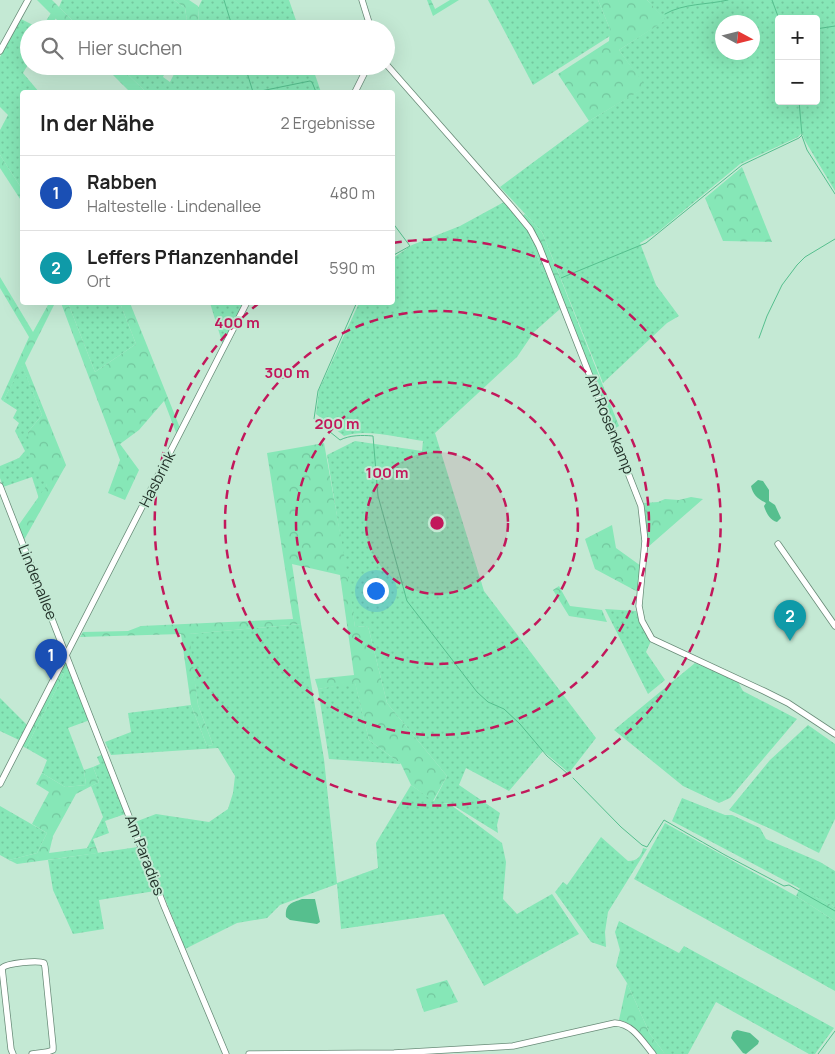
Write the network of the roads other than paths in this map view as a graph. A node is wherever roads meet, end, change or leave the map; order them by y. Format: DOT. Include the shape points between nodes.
graph roads {
  1 [pos="28,0"];
  2 [pos="362,0"];
  3 [pos="368,20"];
  4 [pos="0,51"];
  5 [pos="395,74"];
  6 [pos="364,75"];
  7 [pos="356,90"];
  8 [pos="245,305"];
  9 [pos="0,486"];
  10 [pos="778,544"];
  11 [pos="835,626"];
  12 [pos="67,655"];
  13 [pos="835,734"];
  14 [pos="0,784"];
  15 [pos="3,1007"];
  16 [pos="13,1054"];
  17 [pos="34,1054"];
  18 [pos="226,1054"];
  19 [pos="249,1054"];
  20 [pos="652,1054"];
  1 -- 4 [label="street"];
  2 -- 3 [label="street"];
  5 -- 13 [label="street, Am Rosenkamp" via="511,206 539,246 641,506 645,542 639,606 648,634 665,646 788,703"];
  6 -- 7 [label="street"];
  8 -- 12 [label="street, Hasbrink"];
  9 -- 12 [label="street, Lindenallee"];
  10 -- 11 [label="street"];
  12 -- 14 [label="street"];
  12 -- 18 [label="street, Am Paradies"];
  15 -- 16 [label="street"];
  15 -- 17 [label="street" via="3,967 42,962 53,1050"];
  19 -- 20 [label="street" via="394,1053 513,1046 621,1023 632,1030"];
}
